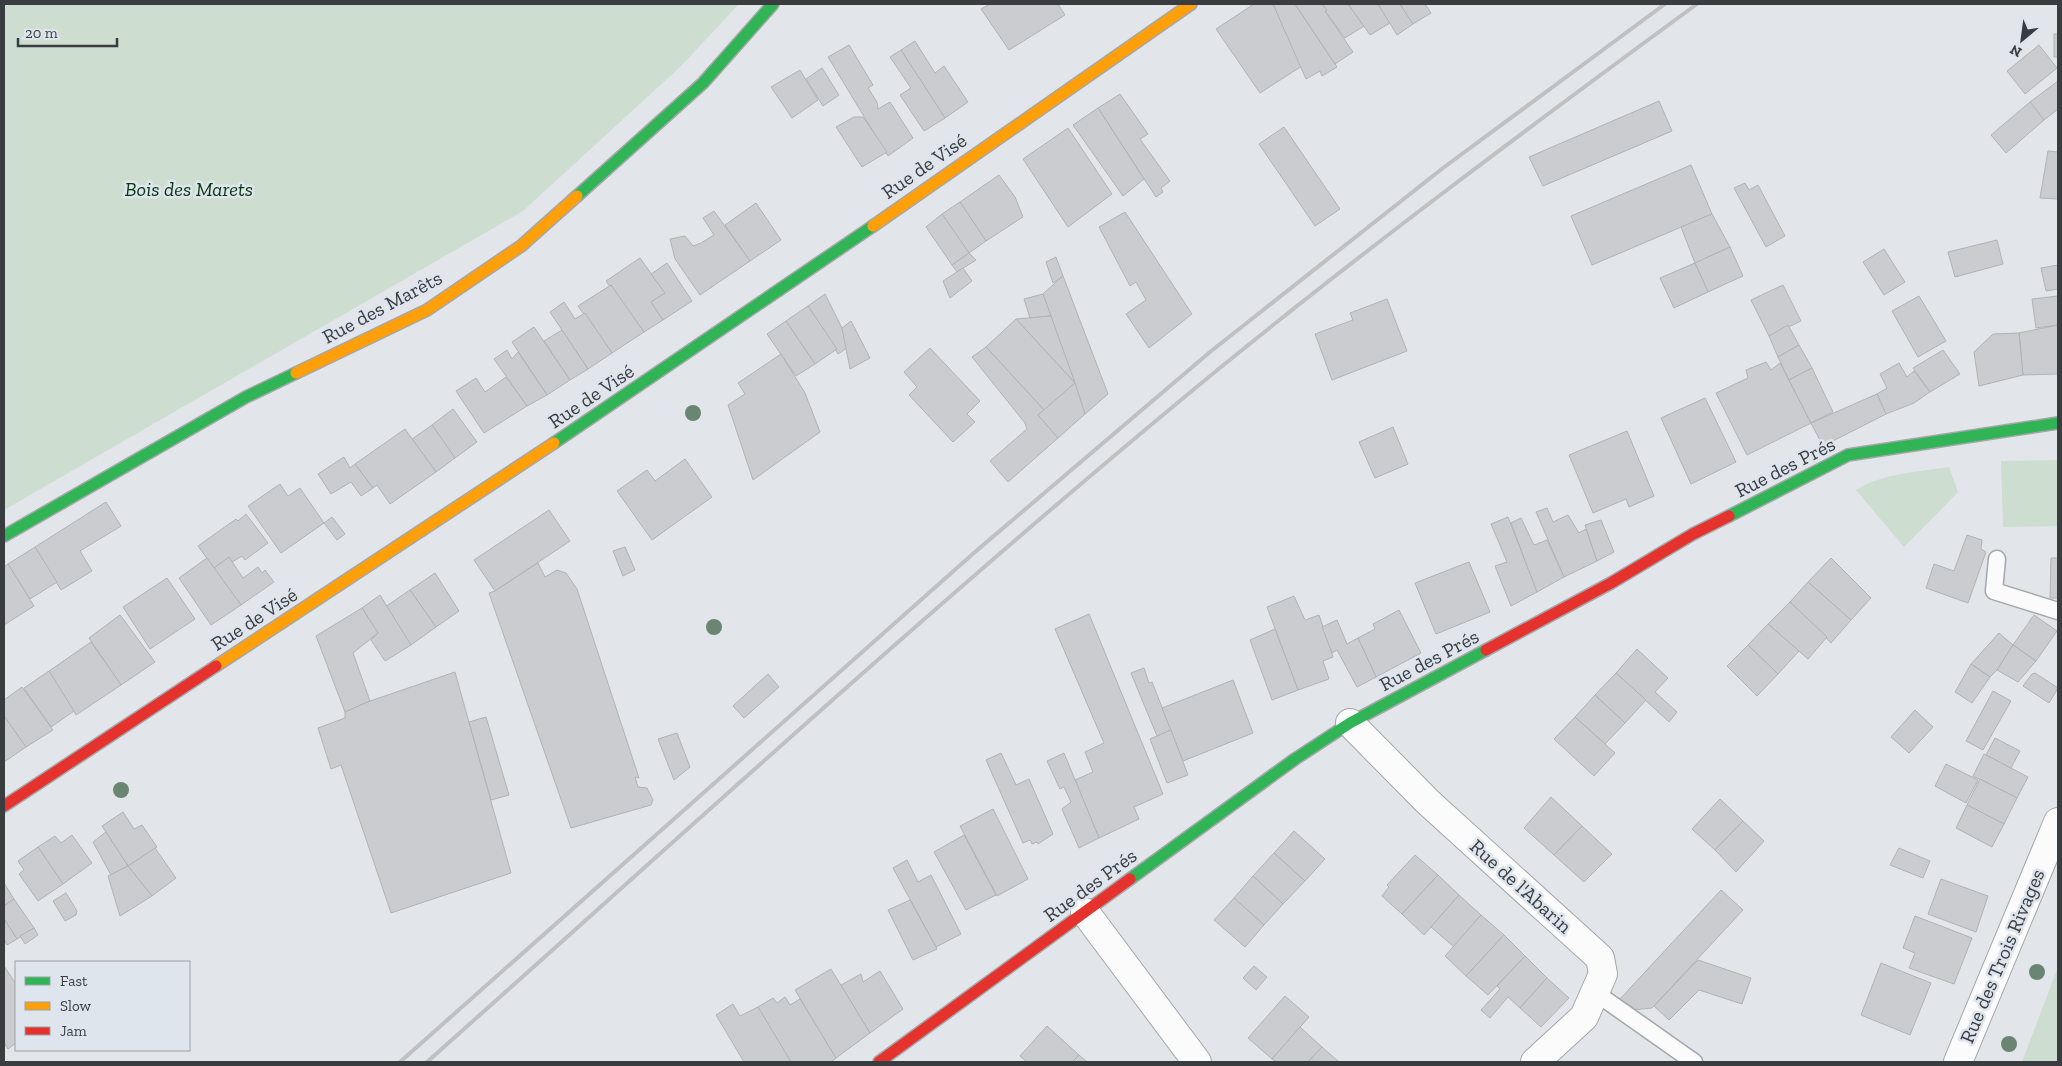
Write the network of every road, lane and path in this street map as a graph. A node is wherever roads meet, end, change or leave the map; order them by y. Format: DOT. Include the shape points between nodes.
graph roads {
  1 [pos="773,4"];
  2 [pos="1191,4"];
  3 [pos="2058,423"];
  4 [pos="4,536"];
  5 [pos="1998,559"];
  6 [pos="2058,611"];
  7 [pos="1350,723"];
  8 [pos="4,806"];
  9 [pos="2058,822"];
  10 [pos="1084,912"];
  11 [pos="1596,993"];
  12 [pos="880,1062"];
  13 [pos="1197,1062"];
  14 [pos="1535,1062"];
  15 [pos="1694,1062"];
  16 [pos="1958,1062"];
  1 -- 4 [label="street, Rue des Marêts" via="703,83 521,246 427,310 246,397"];
  2 -- 8 [label="street, Rue de Visé" via="808,272"];
  3 -- 7 [label="street, Rue des Prés" via="1848,455 1693,534 1611,583"];
  5 -- 6 [label="lane" via="1994,591"];
  7 -- 10 [label="street, Rue des Prés" via="1295,758"];
  7 -- 11 [label="street, Rue de l'Abarin" via="1428,802 1600,958 1603,974"];
  9 -- 16 [label="street, Rue des Trois Rivages"];
  10 -- 12 [label="street, Rue des Prés"];
  10 -- 13 [label="street"];
  11 -- 14 [label="street, Rue de l'Abarin" via="1584,1017"];
  11 -- 15 [label="lane"];
}
